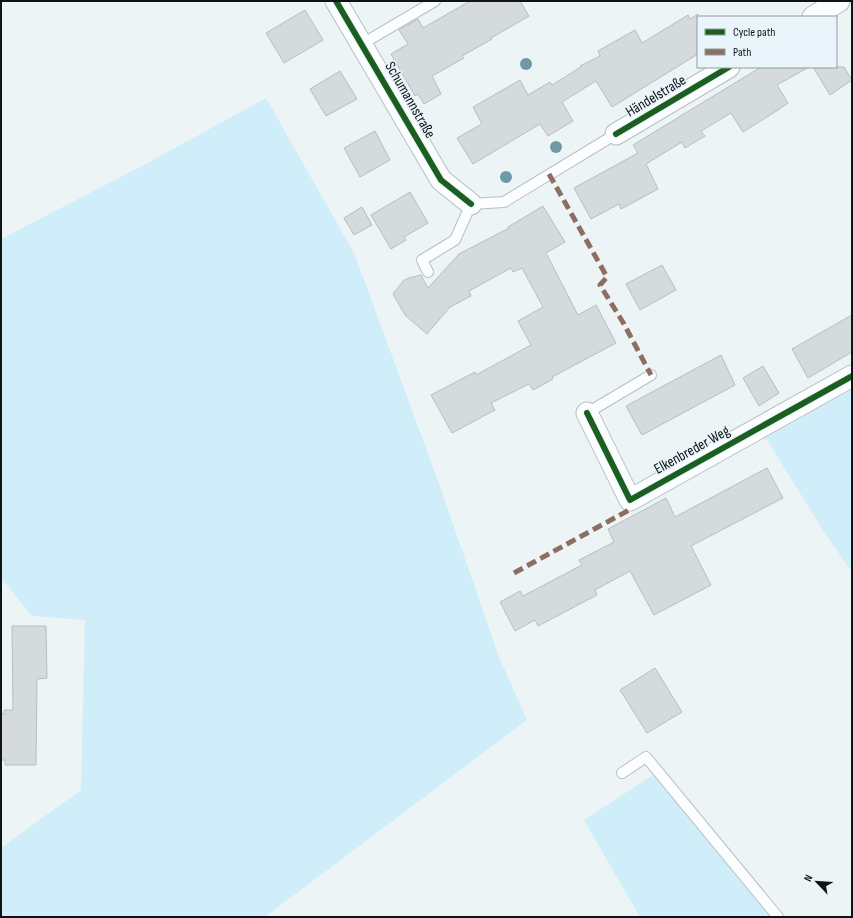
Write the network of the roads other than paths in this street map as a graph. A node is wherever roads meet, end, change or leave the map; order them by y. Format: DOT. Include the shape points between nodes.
graph roads {
  1 [pos="336,1"];
  2 [pos="435,1"];
  3 [pos="839,1"];
  4 [pos="815,16"];
  5 [pos="362,44"];
  6 [pos="727,68"];
  7 [pos="616,134"];
  8 [pos="470,204"];
  9 [pos="428,272"];
  10 [pos="651,375"];
  11 [pos="852,376"];
  12 [pos="587,413"];
  13 [pos="622,773"];
  14 [pos="778,917"];
  1 -- 5 [label="street, Schumannstraße"];
  2 -- 5 [label="lane"];
  3 -- 4 [label="street"];
  5 -- 8 [label="street, Schumannstraße" via="441,180"];
  6 -- 7 [label="street, Händelstraße"];
  7 -- 8 [label="lane" via="504,202"];
  8 -- 9 [label="lane" via="455,240 422,260"];
  10 -- 12 [label="lane"];
  11 -- 12 [label="street, Elkenbreder Weg" via="630,500"];
  13 -- 14 [label="lane" via="646,757"];
}
